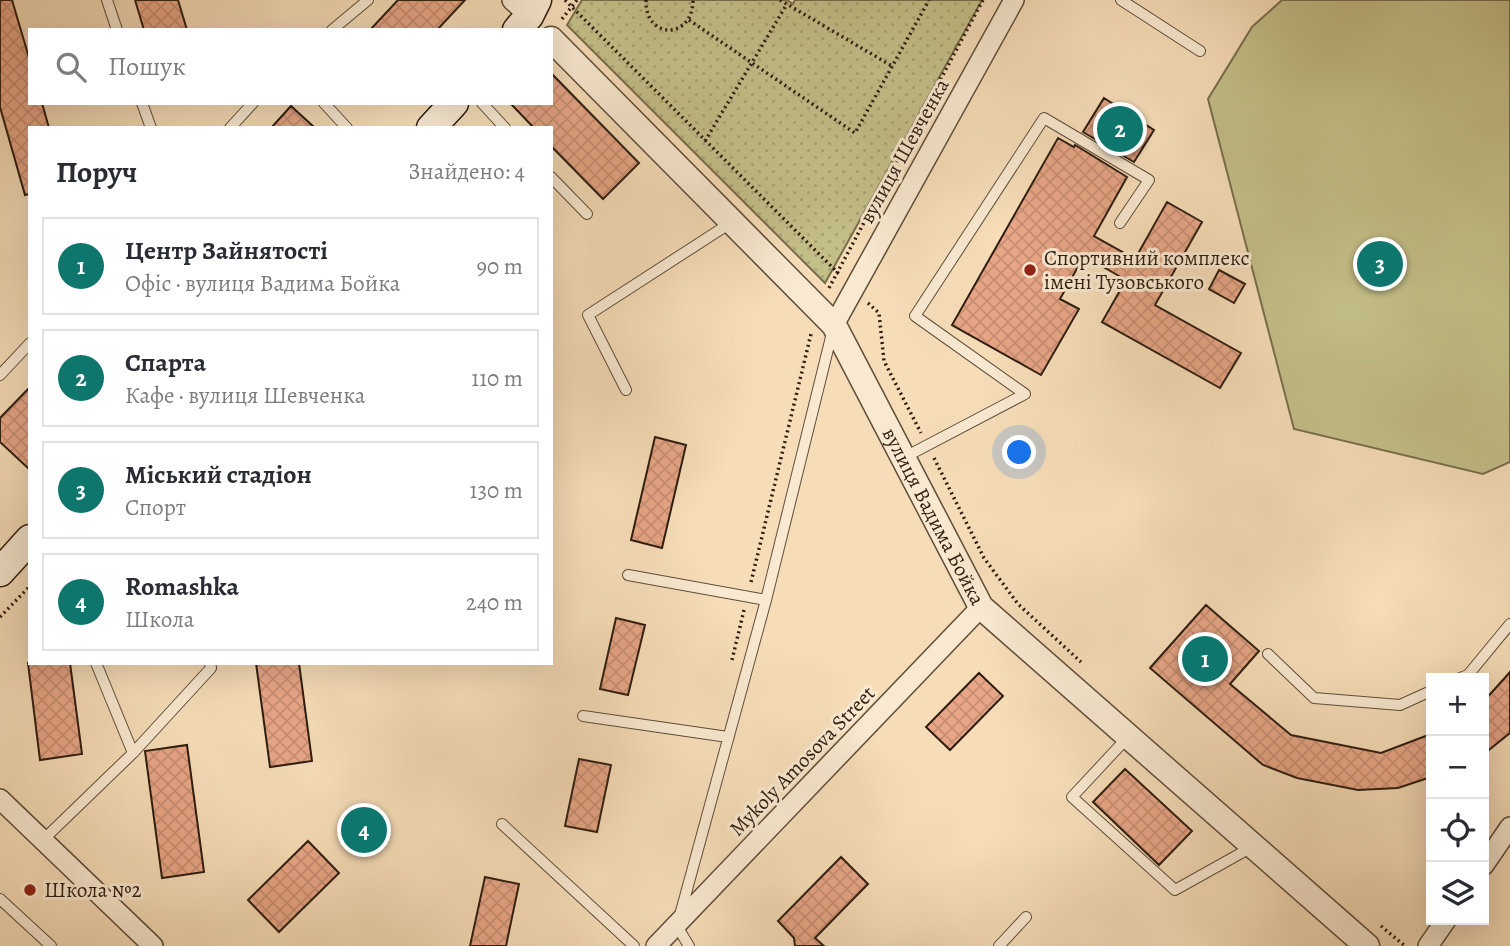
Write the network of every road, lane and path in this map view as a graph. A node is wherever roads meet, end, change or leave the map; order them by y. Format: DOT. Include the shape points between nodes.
graph roads {
  1 [pos="107,0"];
  2 [pos="368,0"];
  3 [pos="565,0"];
  4 [pos="577,0"];
  5 [pos="646,0"];
  6 [pos="693,0"];
  7 [pos="780,0"];
  8 [pos="929,0"];
  9 [pos="1014,0"];
  10 [pos="1121,0"];
  11 [pos="788,4"];
  12 [pos="573,8"];
  13 [pos="535,20"];
  14 [pos="689,20"];
  15 [pos="116,28"];
  16 [pos="334,28"];
  17 [pos="553,38"];
  18 [pos="1200,51"];
  19 [pos="752,63"];
  20 [pos="892,66"];
  21 [pos="143,105"];
  22 [pos="251,105"];
  23 [pos="326,105"];
  24 [pos="452,105"];
  25 [pos="484,105"];
  26 [pos="150,126"];
  27 [pos="232,126"];
  28 [pos="344,126"];
  29 [pos="433,126"];
  30 [pos="503,126"];
  31 [pos="705,141"];
  32 [pos="553,179"];
  33 [pos="587,214"];
  34 [pos="732,222"];
  35 [pos="1120,223"];
  36 [pos="854,289"];
  37 [pos="834,325"];
  38 [pos="28,345"];
  39 [pos="0,375"];
  40 [pos="626,390"];
  41 [pos="927,445"];
  42 [pos="902,458"];
  43 [pos="28,541"];
  44 [pos="0,572"];
  45 [pos="628,575"];
  46 [pos="28,588"];
  47 [pos="766,600"];
  48 [pos="981,607"];
  49 [pos="0,617"];
  50 [pos="1510,624"];
  51 [pos="1268,654"];
  52 [pos="97,665"];
  53 [pos="210,665"];
  54 [pos="1090,669"];
  55 [pos="1470,673"];
  56 [pos="1426,693"];
  57 [pos="583,716"];
  58 [pos="728,737"];
  59 [pos="1128,737"];
  60 [pos="133,752"];
  61 [pos="0,799"];
  62 [pos="502,824"];
  63 [pos="1510,827"];
  64 [pos="43,840"];
  65 [pos="1252,847"];
  66 [pos="1486,862"];
  67 [pos="0,899"];
  68 [pos="1026,917"];
  69 [pos="1375,920"];
  70 [pos="1443,925"];
  71 [pos="677,926"];
  72 [pos="51,946"];
  73 [pos="153,946"];
  74 [pos="635,946"];
  75 [pos="656,946"];
  76 [pos="689,946"];
  77 [pos="999,946"];
  78 [pos="1367,946"];
  79 [pos="1405,946"];
  80 [pos="1428,946"];
  1 -- 15 [label="lane"];
  2 -- 16 [label="lane"];
  3 -- 12 [label="path"];
  4 -- 12 [label="path"];
  5 -- 14 [label="path" via="646,12 662,30 675,30"];
  6 -- 14 [label="path"];
  7 -- 11 [label="path"];
  8 -- 20 [label="path"];
  9 -- 36 [label="street, вулиця Шевченка"];
  10 -- 18 [label="lane"];
  11 -- 19 [label="path"];
  11 -- 20 [label="path"];
  12 -- 13 [label="path"];
  12 -- 31 [label="path"];
  14 -- 19 [label="path"];
  17 -- 34 [label="street, вулиця Вадима Бойка"];
  19 -- 20 [label="path" via="855,133"];
  19 -- 31 [label="path"];
  21 -- 26 [label="lane"];
  22 -- 27 [label="lane"];
  23 -- 28 [label="lane"];
  24 -- 29 [label="main road"];
  25 -- 30 [label="lane"];
  31 -- 36 [label="path"];
  32 -- 33 [label="lane"];
  34 -- 37 [label="street, вулиця Вадима Бойка"];
  34 -- 40 [label="lane" via="588,315"];
  35 -- 41 [label="lane" via="1149,180 1044,118 915,316 1025,394"];
  36 -- 37 [label="street, вулиця Шевченка"];
  36 -- 41 [label="path" via="878,313 884,361"];
  37 -- 42 [label="street, вулиця Вадима Бойка"];
  37 -- 47 [label="lane"];
  38 -- 39 [label="lane"];
  41 -- 42 [label="lane"];
  41 -- 54 [label="path" via="984,558 1017,604"];
  42 -- 48 [label="street, вулиця Вадима Бойка"];
  43 -- 44 [label="main road"];
  45 -- 47 [label="lane"];
  46 -- 49 [label="path"];
  47 -- 58 [label="lane"];
  48 -- 59 [label="street, вулиця Вадима Бойка"];
  48 -- 71 [label="street, Mykoly Amosova Street"];
  50 -- 55 [label="lane"];
  51 -- 56 [label="lane" via="1314,698 1400,705"];
  52 -- 60 [label="lane"];
  53 -- 60 [label="lane"];
  57 -- 58 [label="lane"];
  58 -- 71 [label="lane"];
  59 -- 65 [label="street, вулиця Вадима Бойка"];
  59 -- 65 [label="lane" via="1072,797 1175,890"];
  60 -- 64 [label="lane"];
  61 -- 64 [label="street"];
  62 -- 74 [label="lane"];
  63 -- 66 [label="street"];
  64 -- 73 [label="street"];
  65 -- 78 [label="street, вулиця Вадима Бойка"];
  67 -- 72 [label="lane"];
  68 -- 77 [label="lane"];
  69 -- 79 [label="path"];
  70 -- 80 [label="street"];
  71 -- 75 [label="street, Mykoly Amosova Street"];
  71 -- 76 [label="lane"];
}
